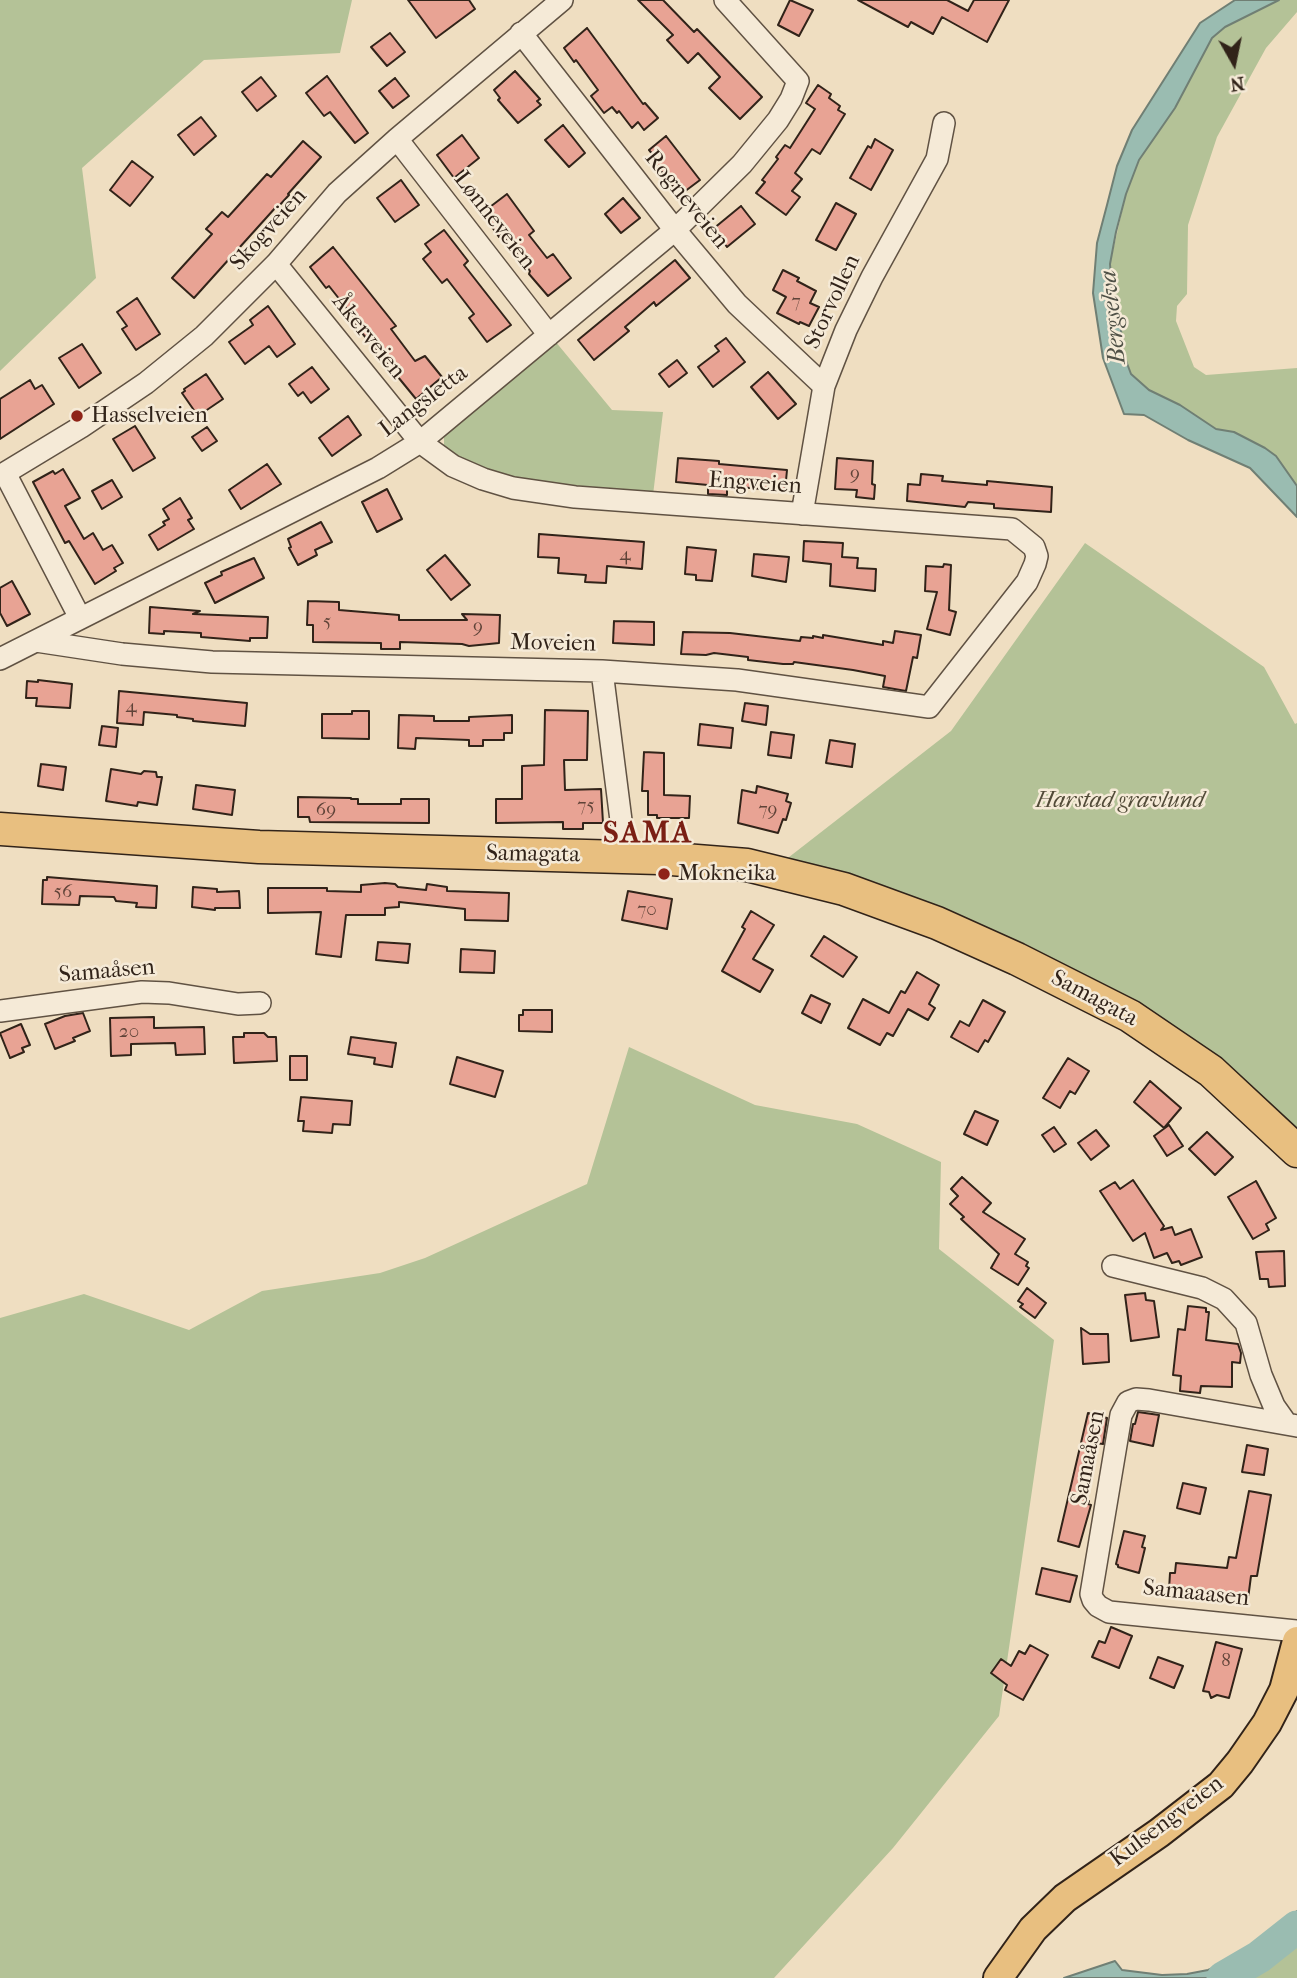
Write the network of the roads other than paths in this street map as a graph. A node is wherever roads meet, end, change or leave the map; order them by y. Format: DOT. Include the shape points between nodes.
graph roads {
  1 [pos="562,0"];
  2 [pos="725,0"];
  3 [pos="521,33"];
  4 [pos="944,123"];
  5 [pos="397,139"];
  6 [pos="675,230"];
  7 [pos="276,264"];
  8 [pos="549,335"];
  9 [pos="824,386"];
  10 [pos="420,442"];
  11 [pos="3,475"];
  12 [pos="802,514"];
  13 [pos="1015,599"];
  14 [pos="80,618"];
  15 [pos="36,642"];
  16 [pos="0,659"];
  17 [pos="602,671"];
  18 [pos="0,829"];
  19 [pos="621,857"];
  20 [pos="260,1003"];
  21 [pos="0,1011"];
  22 [pos="1293,1150"];
  23 [pos="1113,1266"];
  24 [pos="1291,1425"];
  25 [pos="1093,1601"];
  26 [pos="1297,1631"];
  27 [pos="1297,1641"];
  28 [pos="998,1978"];
  1 -- 3 [label="street, Skogveien"];
  2 -- 6 [label="street, Langsletta" via="798,81 764,138"];
  3 -- 5 [label="street, Skogveien"];
  3 -- 6 [label="street, Rogneveien"];
  4 -- 9 [label="street, Storvollen" via="937,159 846,330"];
  5 -- 7 [label="street, Skogveien" via="337,193"];
  5 -- 8 [label="street, Lønneveien"];
  6 -- 8 [label="street, Langsletta"];
  6 -- 9 [label="street, Rogneveien" via="737,304"];
  7 -- 10 [label="street, Åkerveien"];
  7 -- 11 [label="street, Skogveien" via="204,336 146,383"];
  8 -- 10 [label="street, Langsletta"];
  9 -- 12 [label="street, Storvollen"];
  10 -- 12 [label="street, Engveien" via="453,466 513,488"];
  10 -- 14 [label="street, Langsletta"];
  11 -- 14 [label="street"];
  12 -- 13 [label="street, Engveien" via="1012,529 1034,547 1037,556"];
  13 -- 17 [label="street, Moveien" via="929,707 737,680"];
  14 -- 15 [label="street, Langsletta"];
  15 -- 16 [label="street, Langsletta"];
  15 -- 17 [label="street, Moveien" via="212,662"];
  17 -- 19 [label="street" via="624,844"];
  18 -- 19 [label="highway, Samagata" via="260,847"];
  19 -- 22 [label="highway, Samagata" via="747,865 844,889 937,923 1130,1016 1211,1071"];
  20 -- 21 [label="street, Samaåsen" via="142,992"];
  23 -- 24 [label="street, Samaåsen" via="1202,1288 1224,1299 1246,1323 1274,1406"];
  24 -- 25 [label="street, Samaåsen" via="1149,1400 1129,1402 1121,1415"];
  25 -- 26 [label="street, Samaaasen" via="1109,1612"];
  27 -- 28 [label="main road, Kulsengveien" via="1284,1690 1267,1723 1221,1785 1065,1898 1033,1928"];
}
